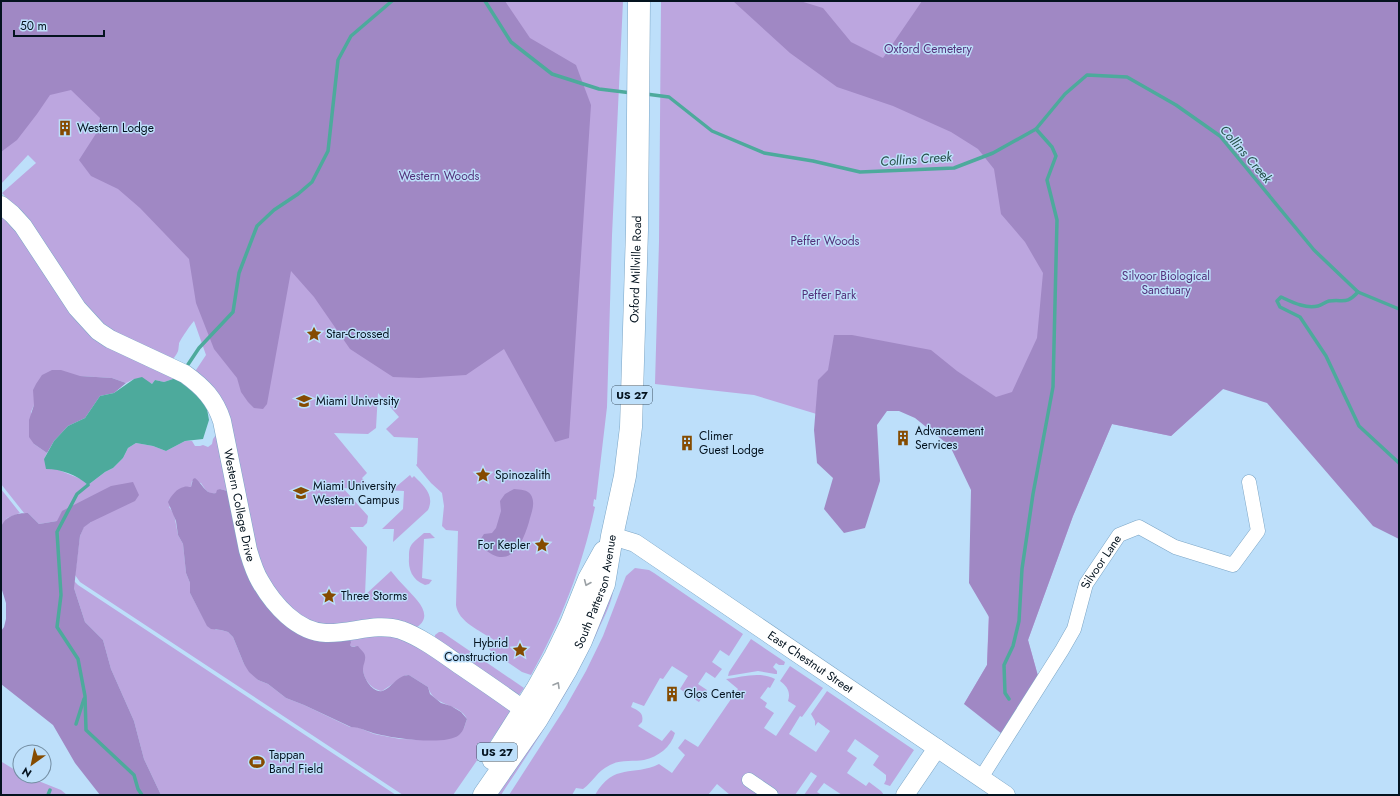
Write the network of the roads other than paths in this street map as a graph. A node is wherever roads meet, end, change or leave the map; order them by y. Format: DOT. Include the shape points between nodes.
graph roads {
  1 [pos="639,1"];
  2 [pos="1,205"];
  3 [pos="1249,482"];
  4 [pos="612,536"];
  5 [pos="531,714"];
  6 [pos="937,748"];
  7 [pos="981,778"];
  8 [pos="749,780"];
  9 [pos="469,795"];
  10 [pos="484,795"];
  11 [pos="771,795"];
  12 [pos="906,795"];
  13 [pos="1006,795"];
  1 -- 4 [label="highway, Oxford Millville Road / US 27" via="637,230 631,427"];
  2 -- 5 [label="street, Western College Drive" via="23,226 87,320 110,339 185,374 212,399 222,420 253,566 259,580 280,608 304,627 315,631 327,633 380,626 408,633 422,639"];
  3 -- 7 [label="street, Silvoor Lane" via="1258,531 1233,565 1175,547 1139,527 1119,535 1086,584 1074,629"];
  4 -- 5 [label="highway, South Patterson Avenue / US 27" via="604,584 581,641"];
  4 -- 6 [label="street, East Chestnut Street" via="634,543"];
  5 -- 9 [label="highway, South Patterson Avenue / US 27"];
  5 -- 10 [label="highway, South Patterson Avenue / US 27"];
  6 -- 7 [label="street, East Chestnut Street"];
  6 -- 12 [label="street"];
  7 -- 13 [label="street, East Chestnut Street"];
  8 -- 11 [label="street"];
}
